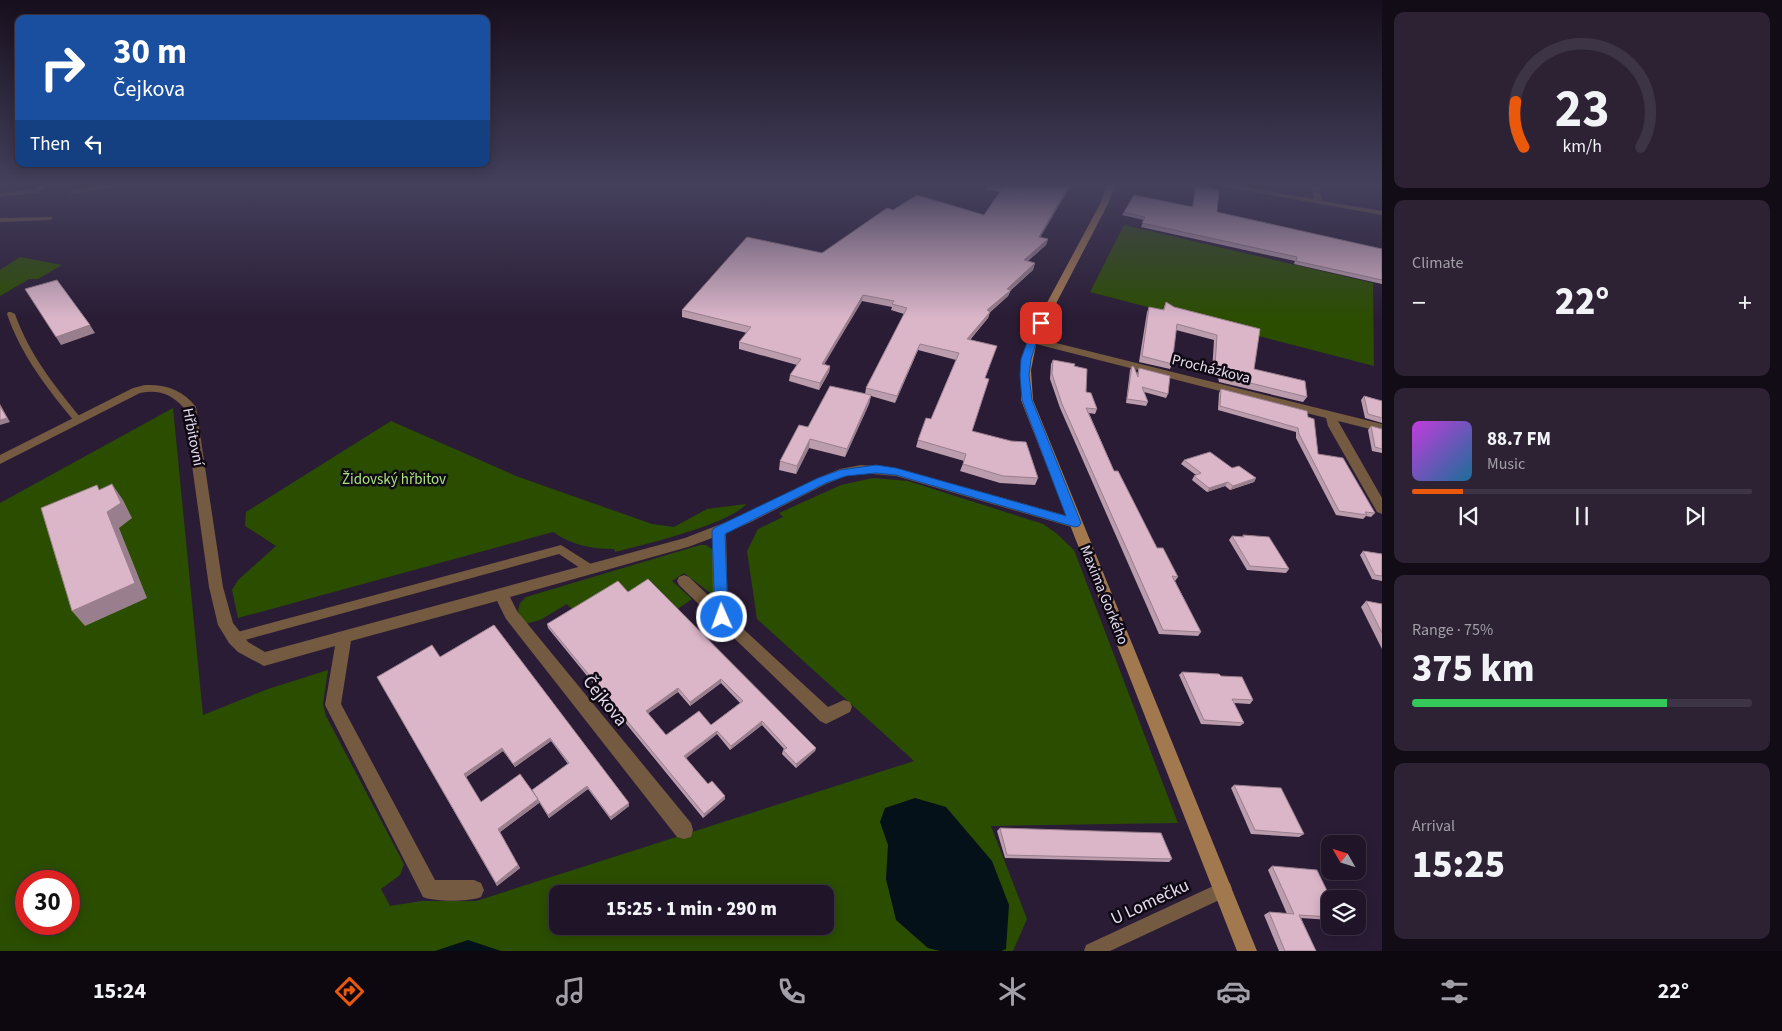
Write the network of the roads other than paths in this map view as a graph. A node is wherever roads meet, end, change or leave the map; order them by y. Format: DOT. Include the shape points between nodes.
graph roads {
  1 [pos="1091,229"];
  2 [pos="11,314"];
  3 [pos="1032,340"];
  4 [pos="1331,415"];
  5 [pos="77,419"];
  6 [pos="1382,428"];
  7 [pos="0,460"];
  8 [pos="1382,509"];
  9 [pos="1075,523"];
  10 [pos="719,531"];
  11 [pos="590,569"];
  12 [pos="684,581"];
  13 [pos="501,593"];
  14 [pos="722,617"];
  15 [pos="344,637"];
  16 [pos="234,638"];
  17 [pos="844,707"];
  18 [pos="684,830"];
  19 [pos="1224,889"];
  20 [pos="474,890"];
  21 [pos="1092,951"];
  22 [pos="1248,951"];
  1 -- 3 [label="street, Maxima Gorkého"];
  2 -- 5 [label="lane" via="16,334 29,356"];
  3 -- 4 [label="street, Procházkova"];
  3 -- 9 [label="street, Maxima Gorkého" via="1024,375 1027,400"];
  4 -- 6 [label="street, Procházkova"];
  4 -- 8 [label="street" via="1334,426"];
  5 -- 7 [label="street, Hřbitovní"];
  5 -- 16 [label="street, Hřbitovní" via="128,394 152,387 170,390 183,397 190,407 216,587 226,625"];
  9 -- 10 [label="street" via="896,472 869,469 844,472 822,480"];
  9 -- 19 [label="street, Maxima Gorkého"];
  10 -- 11 [label="street"];
  10 -- 14 [label="street"];
  11 -- 13 [label="street"];
  11 -- 16 [label="lane" via="561,548"];
  12 -- 14 [label="street"];
  13 -- 15 [label="street"];
  13 -- 18 [label="street, Čejkova" via="511,616"];
  14 -- 17 [label="street" via="826,716"];
  15 -- 16 [label="street, Hřbitovní" via="264,659"];
  15 -- 20 [label="street" via="333,706 430,890"];
  19 -- 21 [label="lane, U Lomečku"];
  19 -- 22 [label="street, Maxima Gorkého"];
}
